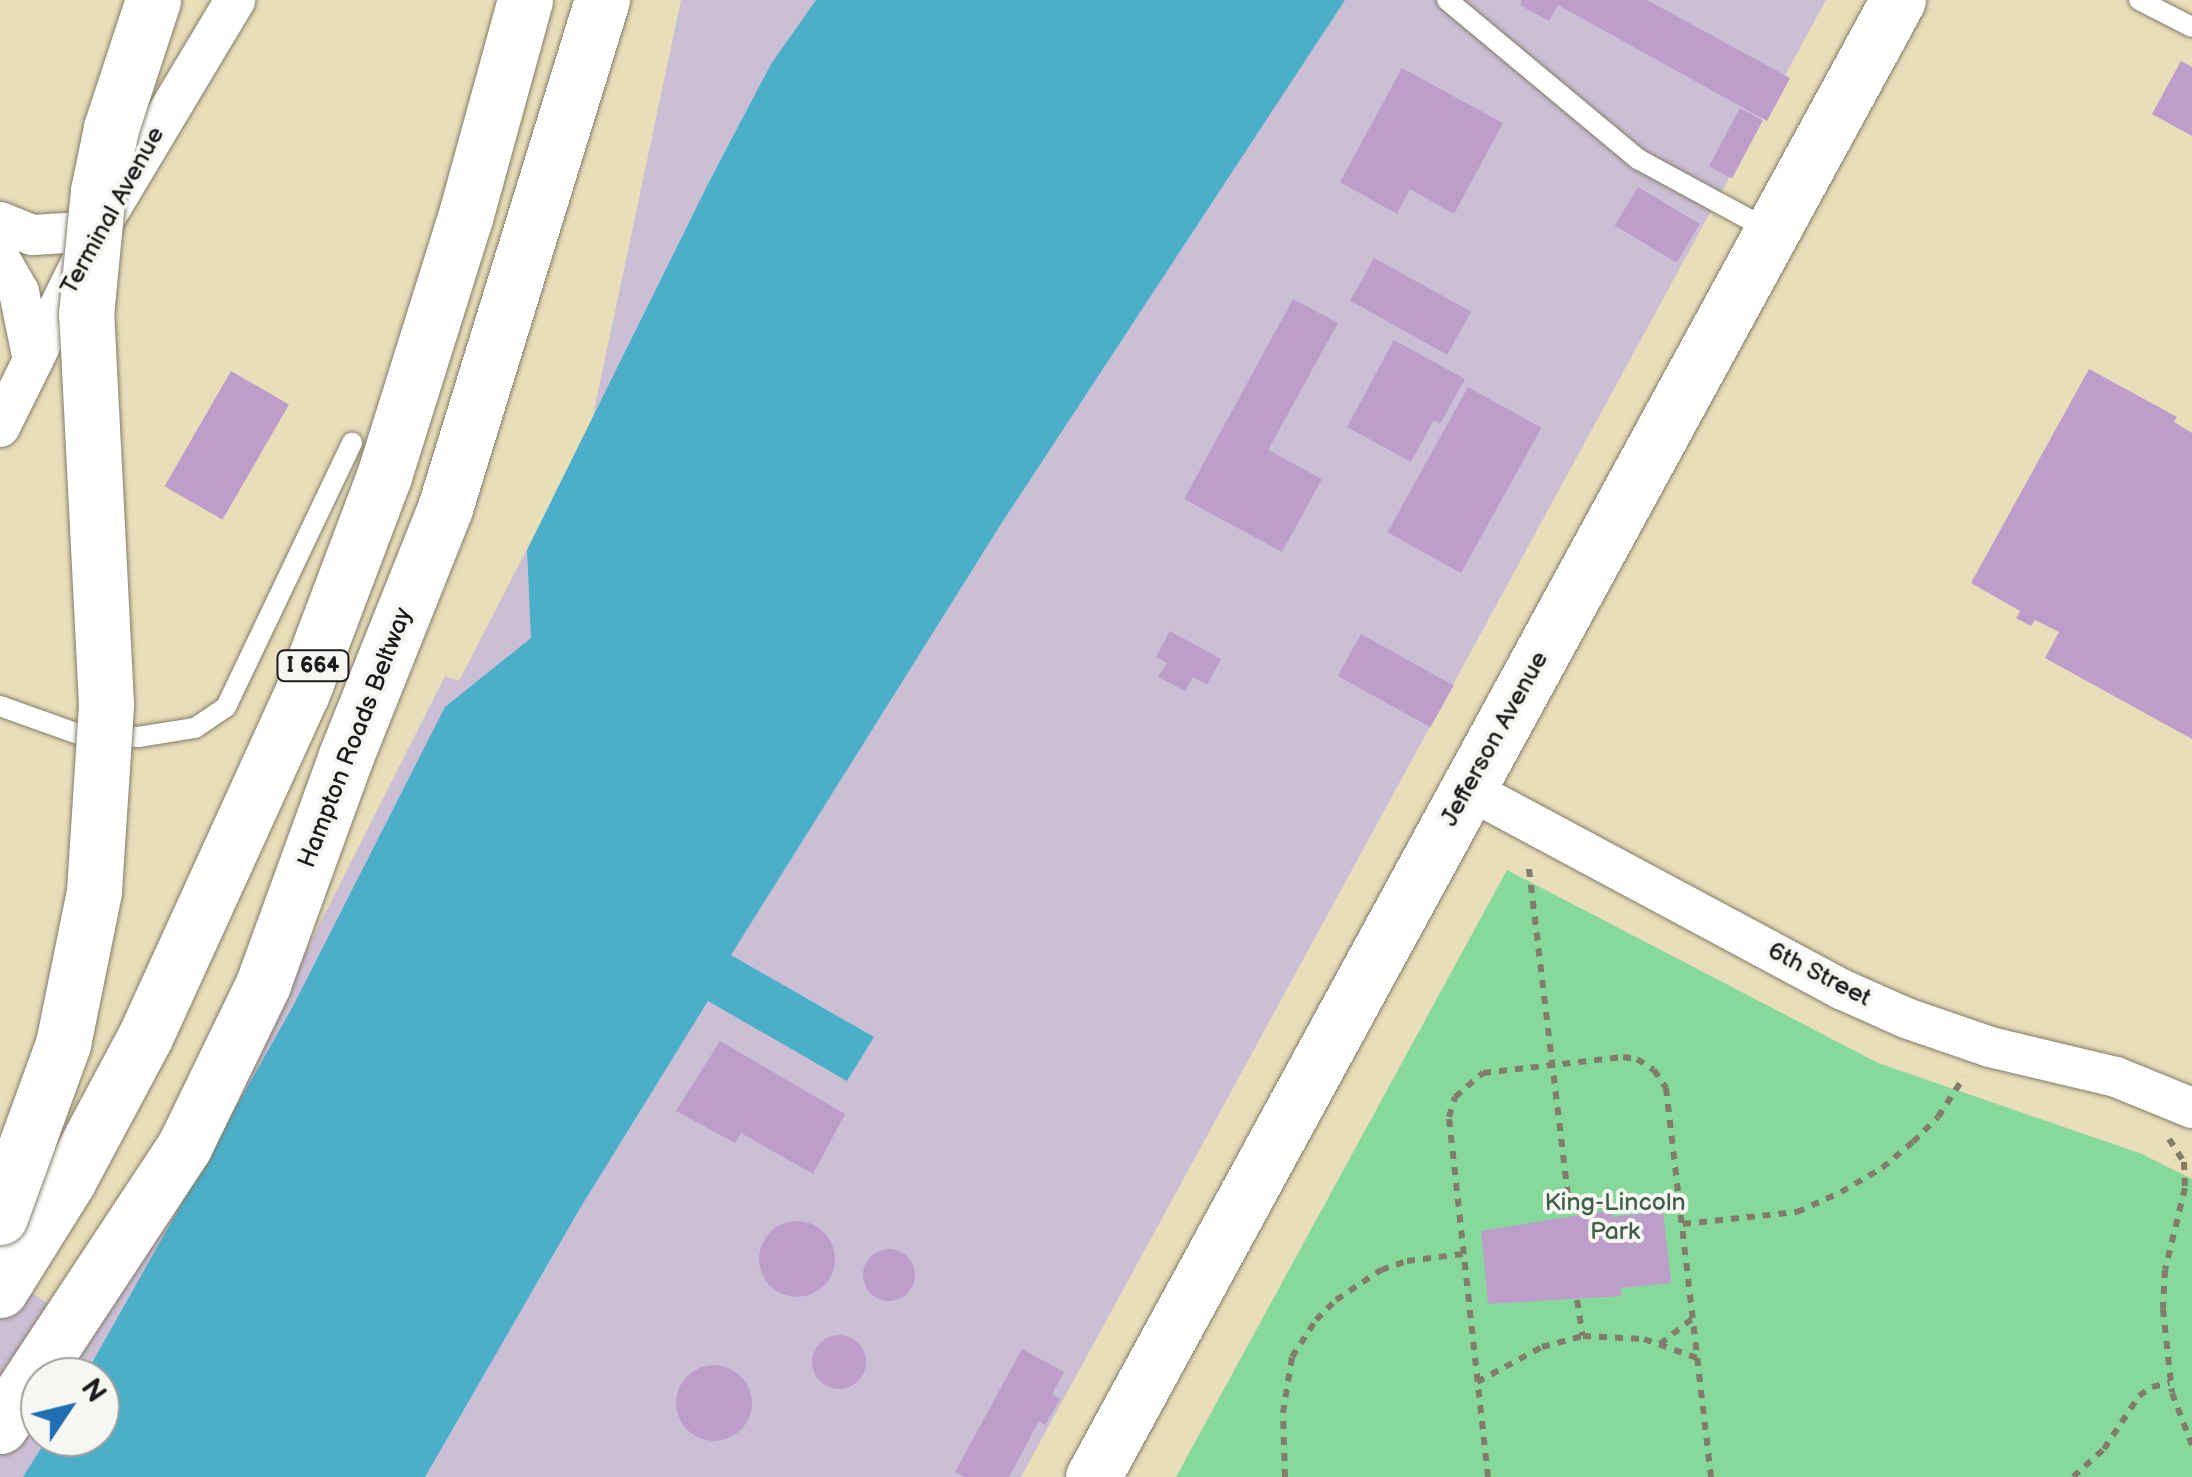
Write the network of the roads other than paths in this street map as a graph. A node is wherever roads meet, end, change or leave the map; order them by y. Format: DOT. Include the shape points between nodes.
graph roads {
  1 [pos="152,0"];
  2 [pos="235,0"];
  3 [pos="525,0"];
  4 [pos="602,0"];
  5 [pos="1447,0"];
  6 [pos="1898,0"];
  7 [pos="2140,0"];
  8 [pos="2192,27"];
  9 [pos="0,222"];
  10 [pos="1772,231"];
  11 [pos="97,232"];
  12 [pos="0,259"];
  13 [pos="32,361"];
  14 [pos="0,427"];
  15 [pos="352,443"];
  16 [pos="0,706"];
  17 [pos="1468,788"];
  18 [pos="2192,1108"];
  19 [pos="0,1218"];
  20 [pos="0,1290"];
  21 [pos="0,1426"];
  22 [pos="1092,1477"];
  1 -- 19 [label="main road, bridge" via="123,82 101,176 86,315 106,704 94,891 62,1044"];
  2 -- 11 [label="street, Terminal Avenue"];
  3 -- 20 [label="main road, I 664" via="384,476 302,694 146,1037"];
  4 -- 21 [label="main road, Hampton Roads Beltway / I 664" via="445,508 263,984 184,1147"];
  5 -- 10 [label="lane" via="1638,159"];
  6 -- 10 [label="main road, Jefferson Avenue"];
  7 -- 8 [label="lane"];
  9 -- 11 [label="street" via="33,236"];
  10 -- 17 [label="main road, Jefferson Avenue"];
  11 -- 13 [label="street, Terminal Avenue"];
  12 -- 13 [label="street" via="19,292"];
  13 -- 14 [label="street, Terminal Avenue"];
  15 -- 16 [label="lane" via="226,707 195,728 138,737 78,734"];
  17 -- 18 [label="street, 6th Street" via="1906,1018 1990,1047 2116,1077"];
  17 -- 22 [label="main road, Jefferson Avenue"];
}
